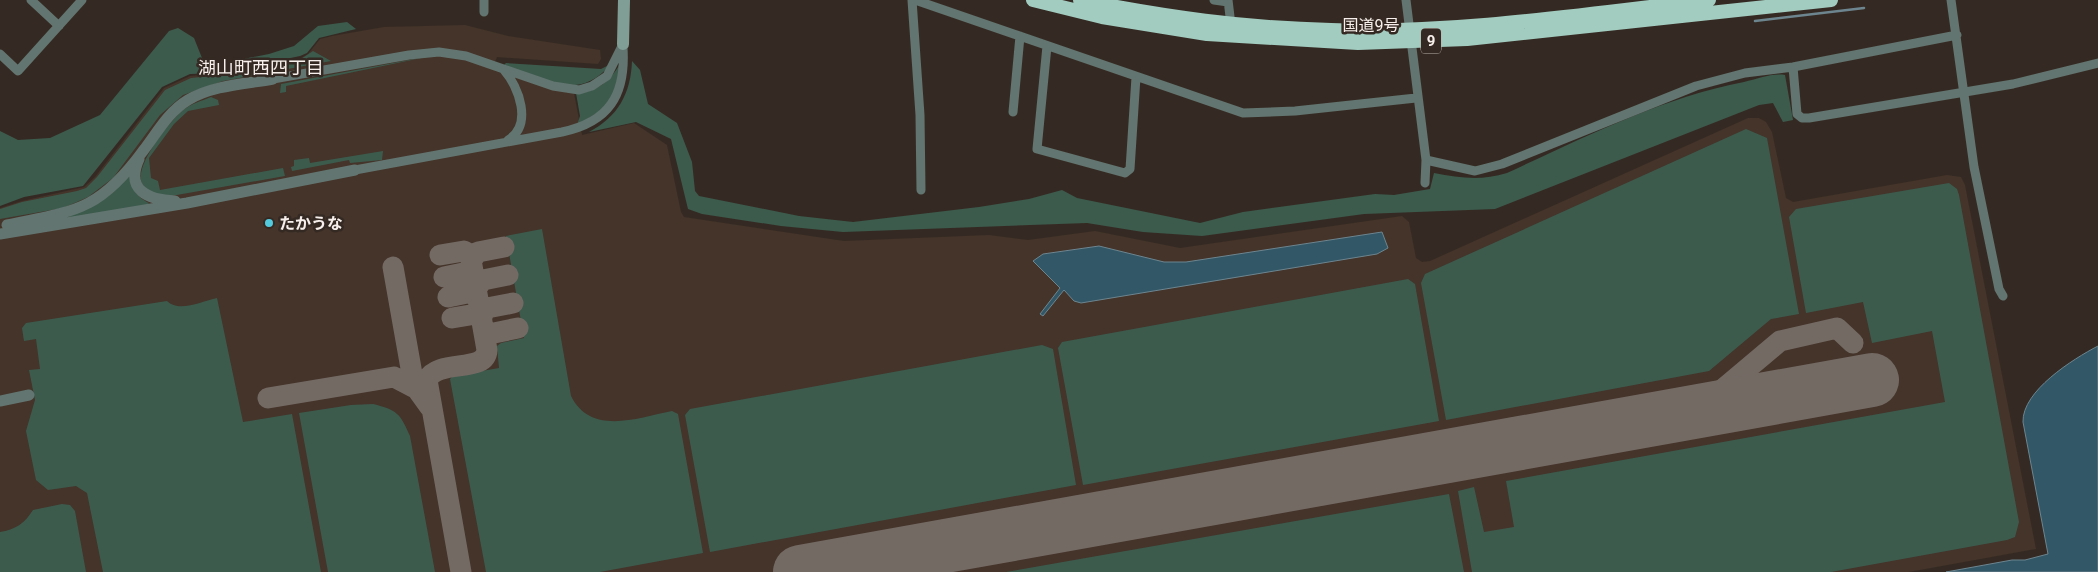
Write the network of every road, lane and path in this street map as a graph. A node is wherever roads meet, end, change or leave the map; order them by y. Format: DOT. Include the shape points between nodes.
graph roads {
  1 [pos="31,0"];
  2 [pos="82,0"];
  3 [pos="484,0"];
  4 [pos="624,0"];
  5 [pos="913,0"];
  6 [pos="1033,0"];
  7 [pos="1080,0"];
  8 [pos="1214,0"];
  9 [pos="1406,0"];
  10 [pos="1709,0"];
  11 [pos="1831,0"];
  12 [pos="1952,0"];
  13 [pos="1228,1"];
  14 [pos="484,12"];
  15 [pos="1231,25"];
  16 [pos="58,26"];
  17 [pos="1957,35"];
  18 [pos="1020,36"];
  19 [pos="1409,36"];
  20 [pos="623,44"];
  21 [pos="1047,46"];
  22 [pos="0,54"];
  23 [pos="2098,63"];
  24 [pos="502,68"];
  25 [pos="1793,68"];
  26 [pos="1136,77"];
  27 [pos="274,79"];
  28 [pos="1964,91"];
  29 [pos="1416,98"];
  30 [pos="1013,112"];
  31 [pos="522,117"];
  32 [pos="526,138"];
  33 [pos="503,142"];
  34 [pos="142,153"];
  35 [pos="1426,160"];
  36 [pos="355,170"];
  37 [pos="1425,182"];
  38 [pos="921,190"];
  39 [pos="205,200"];
  40 [pos="0,227"];
  41 [pos="0,234"];
  42 [pos="2003,296"];
  43 [pos="29,395"];
  44 [pos="0,400"];
  1 -- 16 [label="street"];
  2 -- 16 [label="street"];
  3 -- 14 [label="street"];
  4 -- 20 [label="main road"];
  5 -- 18 [label="street"];
  5 -- 38 [label="street"];
  6 -- 19 [label="highway, 国道9号 / 9" via="1102,17 1207,34 1358,44"];
  7 -- 15 [label="highway, 国道9号 / 9"];
  8 -- 13 [label="street"];
  9 -- 19 [label="street"];
  10 -- 19 [label="highway, 国道9号 / 9"];
  11 -- 19 [label="highway, 国道9号 / 9" via="1526,33"];
  12 -- 17 [label="street"];
  13 -- 15 [label="street"];
  15 -- 19 [label="highway, 国道9号 / 9"];
  16 -- 22 [label="street" via="18,71"];
  17 -- 25 [label="street"];
  17 -- 28 [label="street"];
  18 -- 21 [label="street"];
  18 -- 30 [label="street"];
  19 -- 29 [label="street"];
  20 -- 24 [label="street" via="607,76 583,89 561,88"];
  20 -- 32 [label="street" via="621,85 605,112 582,126"];
  21 -- 26 [label="street"];
  21 -- 26 [label="street" via="1037,149 1125,173 1130,169"];
  23 -- 28 [label="street" via="2013,84"];
  24 -- 27 [label="street" via="451,52 436,52"];
  24 -- 31 [label="street" via="513,80"];
  25 -- 28 [label="street" via="1796,107 1802,118"];
  25 -- 35 [label="street" via="1745,73 1696,86 1502,164 1475,171"];
  26 -- 29 [label="street" via="1250,113"];
  27 -- 34 [label="street" via="219,89 191,98 169,116"];
  28 -- 42 [label="street" via="1974,167"];
  29 -- 35 [label="street"];
  31 -- 32 [label="street"];
  31 -- 33 [label="street" via="517,133"];
  32 -- 33 [label="street"];
  33 -- 36 [label="street"];
  34 -- 39 [label="street" via="135,177 144,195 162,200"];
  34 -- 40 [label="street" via="114,185 86,205 68,213"];
  35 -- 37 [label="street"];
  36 -- 39 [label="street"];
  39 -- 41 [label="street"];
  43 -- 44 [label="street"];
}
